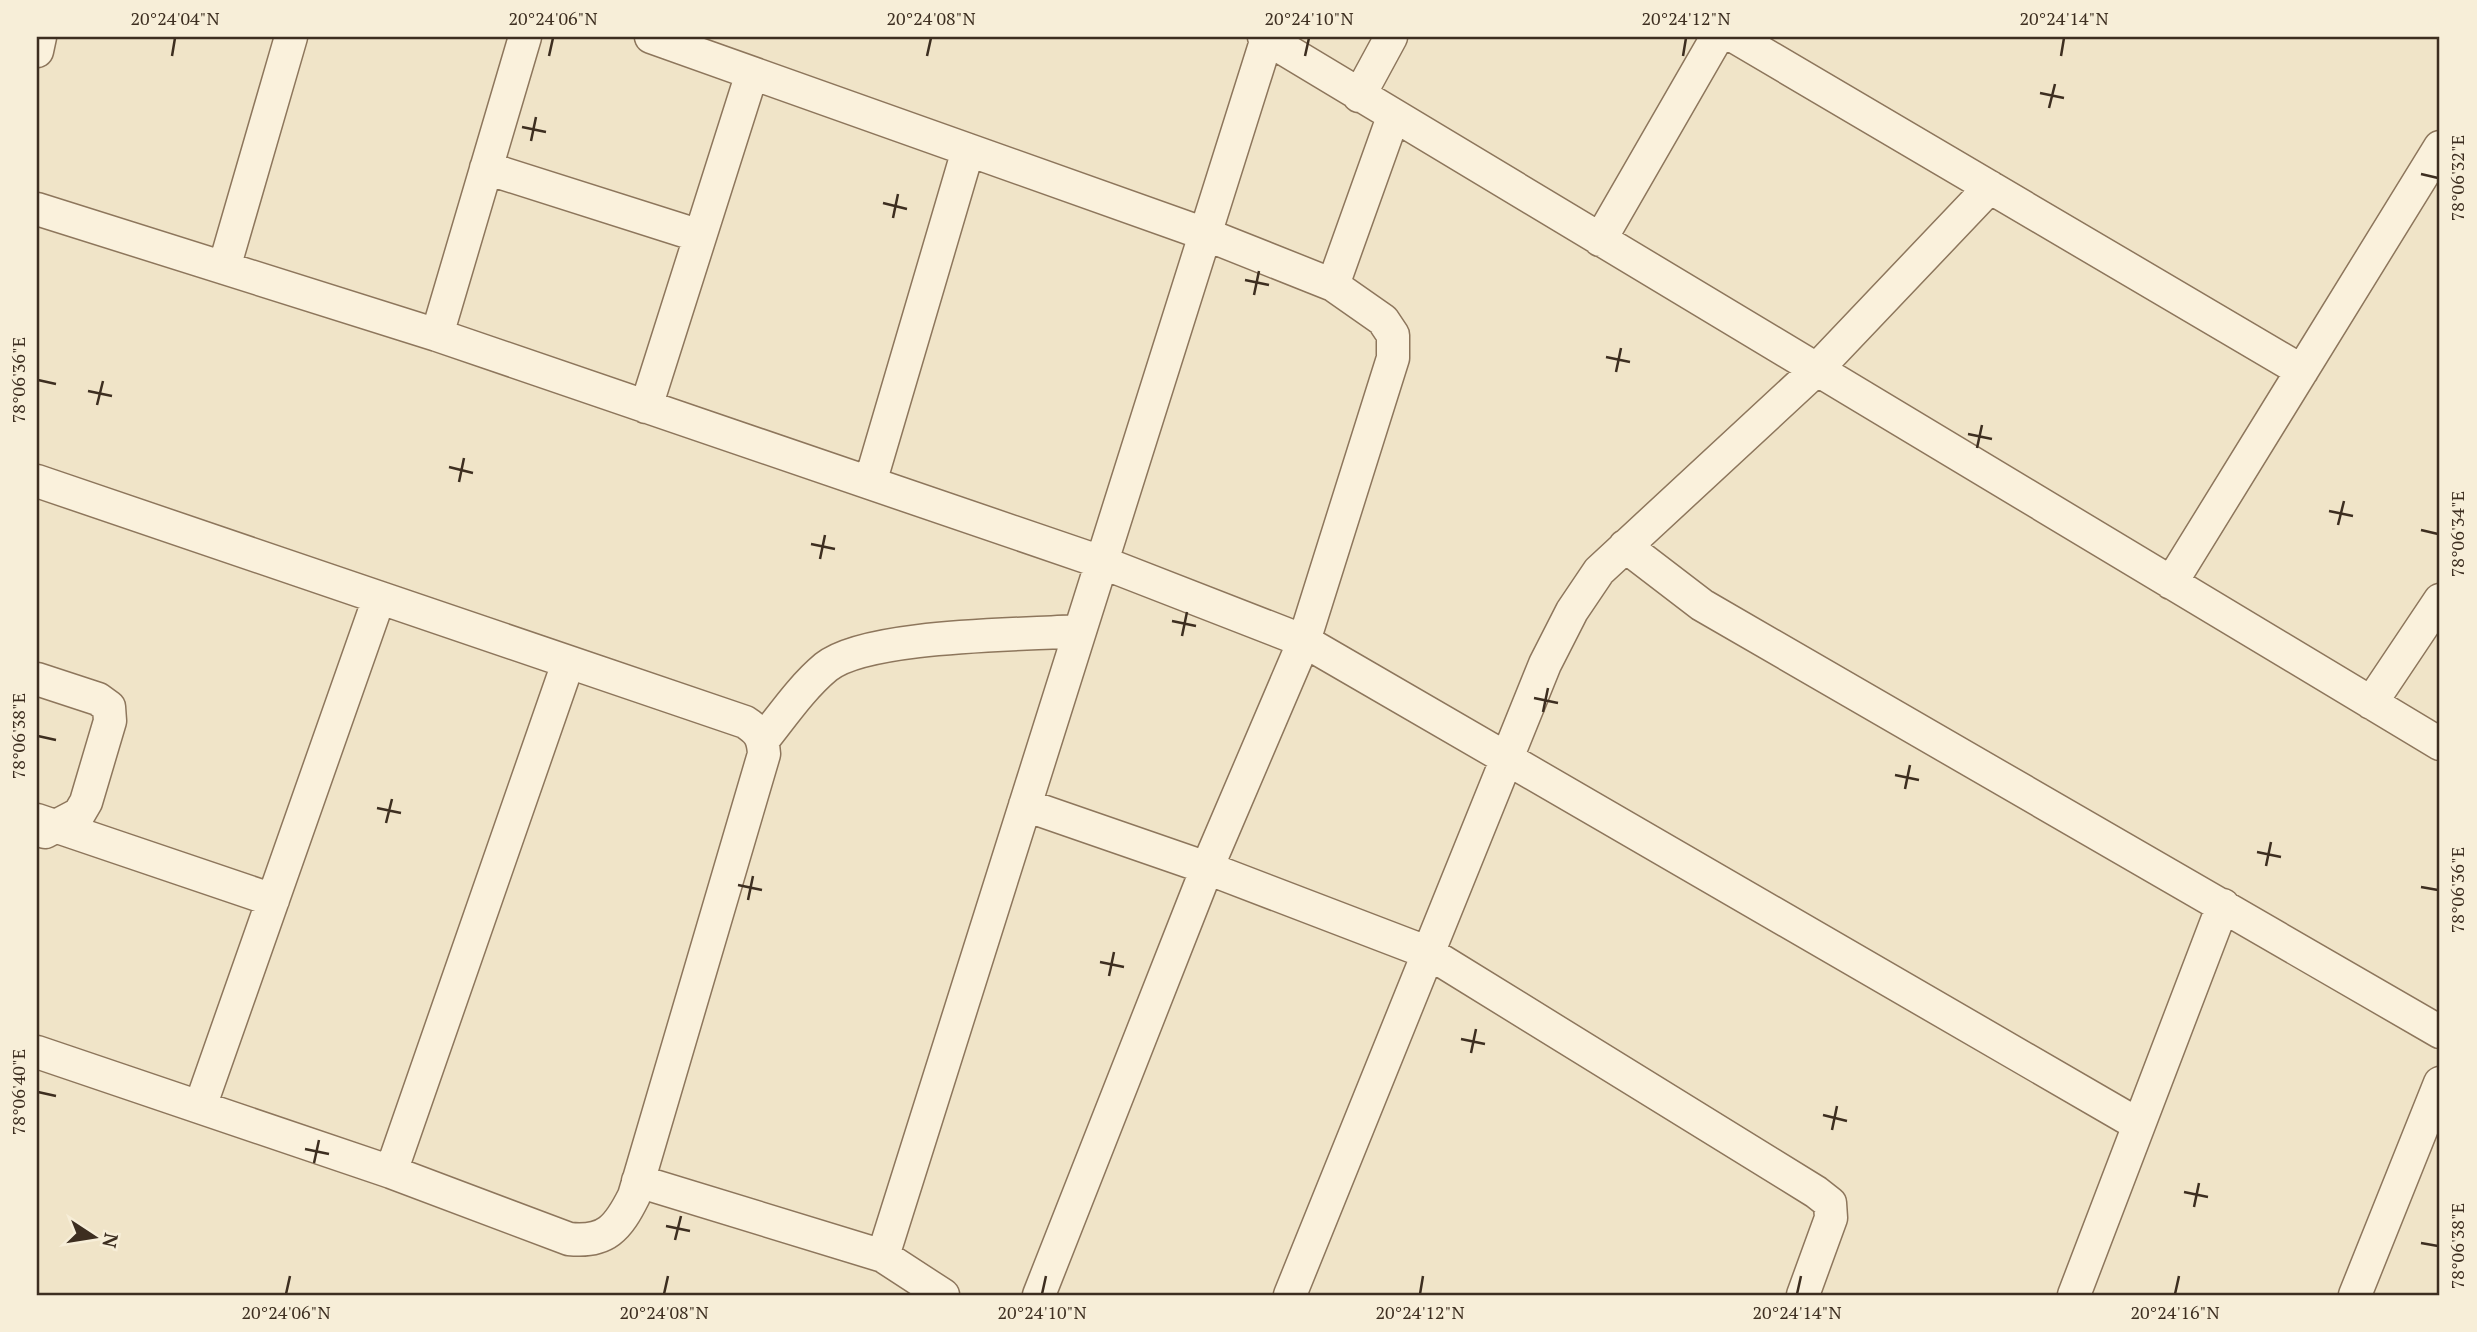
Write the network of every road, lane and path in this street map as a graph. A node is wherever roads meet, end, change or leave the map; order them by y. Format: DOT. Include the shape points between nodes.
graph roads {
  1 [pos="40,37"];
  2 [pos="291,37"];
  3 [pos="525,37"];
  4 [pos="651,37"];
  5 [pos="1266,37"];
  6 [pos="1391,37"];
  7 [pos="1717,37"];
  8 [pos="1735,37"];
  9 [pos="37,51"];
  10 [pos="752,73"];
  11 [pos="1359,96"];
  12 [pos="1394,117"];
  13 [pos="2440,147"];
  14 [pos="968,150"];
  15 [pos="486,168"];
  16 [pos="1990,187"];
  17 [pos="37,209"];
  18 [pos="1205,234"];
  19 [pos="700,236"];
  20 [pos="1600,240"];
  21 [pos="224,268"];
  22 [pos="1333,285"];
  23 [pos="437,335"];
  24 [pos="1816,370"];
  25 [pos="2302,372"];
  26 [pos="646,407"];
  27 [pos="37,481"];
  28 [pos="870,483"];
  29 [pos="1625,546"];
  30 [pos="1101,562"];
  31 [pos="2171,583"];
  32 [pos="379,598"];
  33 [pos="2440,600"];
  34 [pos="1079,631"];
  35 [pos="1304,641"];
  36 [pos="568,663"];
  37 [pos="37,679"];
  38 [pos="2371,703"];
  39 [pos="763,740"];
  40 [pos="2440,744"];
  41 [pos="1508,757"];
  42 [pos="1025,805"];
  43 [pos="44,827"];
  44 [pos="1207,868"];
  45 [pos="273,900"];
  46 [pos="2223,905"];
  47 [pos="1429,953"];
  48 [pos="2440,1032"];
  49 [pos="37,1052"];
  50 [pos="2440,1083"];
  51 [pos="200,1107"];
  52 [pos="2139,1125"];
  53 [pos="391,1172"];
  54 [pos="638,1181"];
  55 [pos="883,1256"];
  56 [pos="943,1295"];
  57 [pos="1039,1295"];
  58 [pos="1290,1295"];
  59 [pos="1803,1295"];
  60 [pos="2074,1295"];
  61 [pos="2355,1295"];
  1 -- 9 [label="street"];
  2 -- 21 [label="street"];
  3 -- 15 [label="street"];
  4 -- 10 [label="street"];
  5 -- 11 [label="street"];
  5 -- 18 [label="street"];
  6 -- 11 [label="street"];
  7 -- 20 [label="street"];
  8 -- 16 [label="street"];
  10 -- 14 [label="street"];
  10 -- 19 [label="street"];
  11 -- 12 [label="street"];
  12 -- 20 [label="street"];
  12 -- 22 [label="street"];
  13 -- 25 [label="street"];
  14 -- 18 [label="street"];
  14 -- 28 [label="street"];
  15 -- 19 [label="street"];
  15 -- 23 [label="street"];
  16 -- 24 [label="street"];
  16 -- 25 [label="street"];
  17 -- 21 [label="street"];
  18 -- 22 [label="street"];
  18 -- 30 [label="street"];
  19 -- 26 [label="street"];
  20 -- 24 [label="street"];
  21 -- 23 [label="street"];
  22 -- 35 [label="street" via="1383,320 1393,335 1393,358"];
  23 -- 26 [label="street"];
  24 -- 29 [label="street"];
  24 -- 31 [label="street"];
  25 -- 31 [label="street"];
  26 -- 28 [label="street"];
  27 -- 32 [label="street"];
  28 -- 30 [label="street"];
  29 -- 41 [label="street" via="1599,571 1572,611"];
  29 -- 46 [label="street" via="1702,605"];
  30 -- 34 [label="street"];
  30 -- 35 [label="street"];
  31 -- 38 [label="street"];
  32 -- 36 [label="street"];
  32 -- 45 [label="street"];
  33 -- 38 [label="street"];
  34 -- 39 [label="street" via="897,643 857,651 827,666"];
  34 -- 42 [label="street"];
  35 -- 41 [label="street"];
  35 -- 44 [label="street"];
  36 -- 39 [label="street" via="745,722"];
  36 -- 53 [label="street"];
  37 -- 43 [label="street" via="98,699 109,707 110,721 79,814"];
  38 -- 40 [label="street"];
  39 -- 54 [label="street" via="764,754"];
  41 -- 47 [label="street"];
  41 -- 52 [label="street"];
  42 -- 44 [label="street"];
  42 -- 55 [label="street"];
  43 -- 45 [label="street"];
  44 -- 47 [label="street"];
  44 -- 57 [label="street"];
  45 -- 51 [label="street"];
  46 -- 48 [label="street"];
  46 -- 52 [label="street"];
  47 -- 58 [label="street"];
  47 -- 59 [label="street" via="1830,1203 1831,1218"];
  49 -- 51 [label="street"];
  50 -- 61 [label="street"];
  51 -- 53 [label="street"];
  52 -- 60 [label="street"];
  53 -- 54 [label="street" via="569,1239 591,1241 622,1221"];
  54 -- 55 [label="street"];
  55 -- 56 [label="street"];
}
